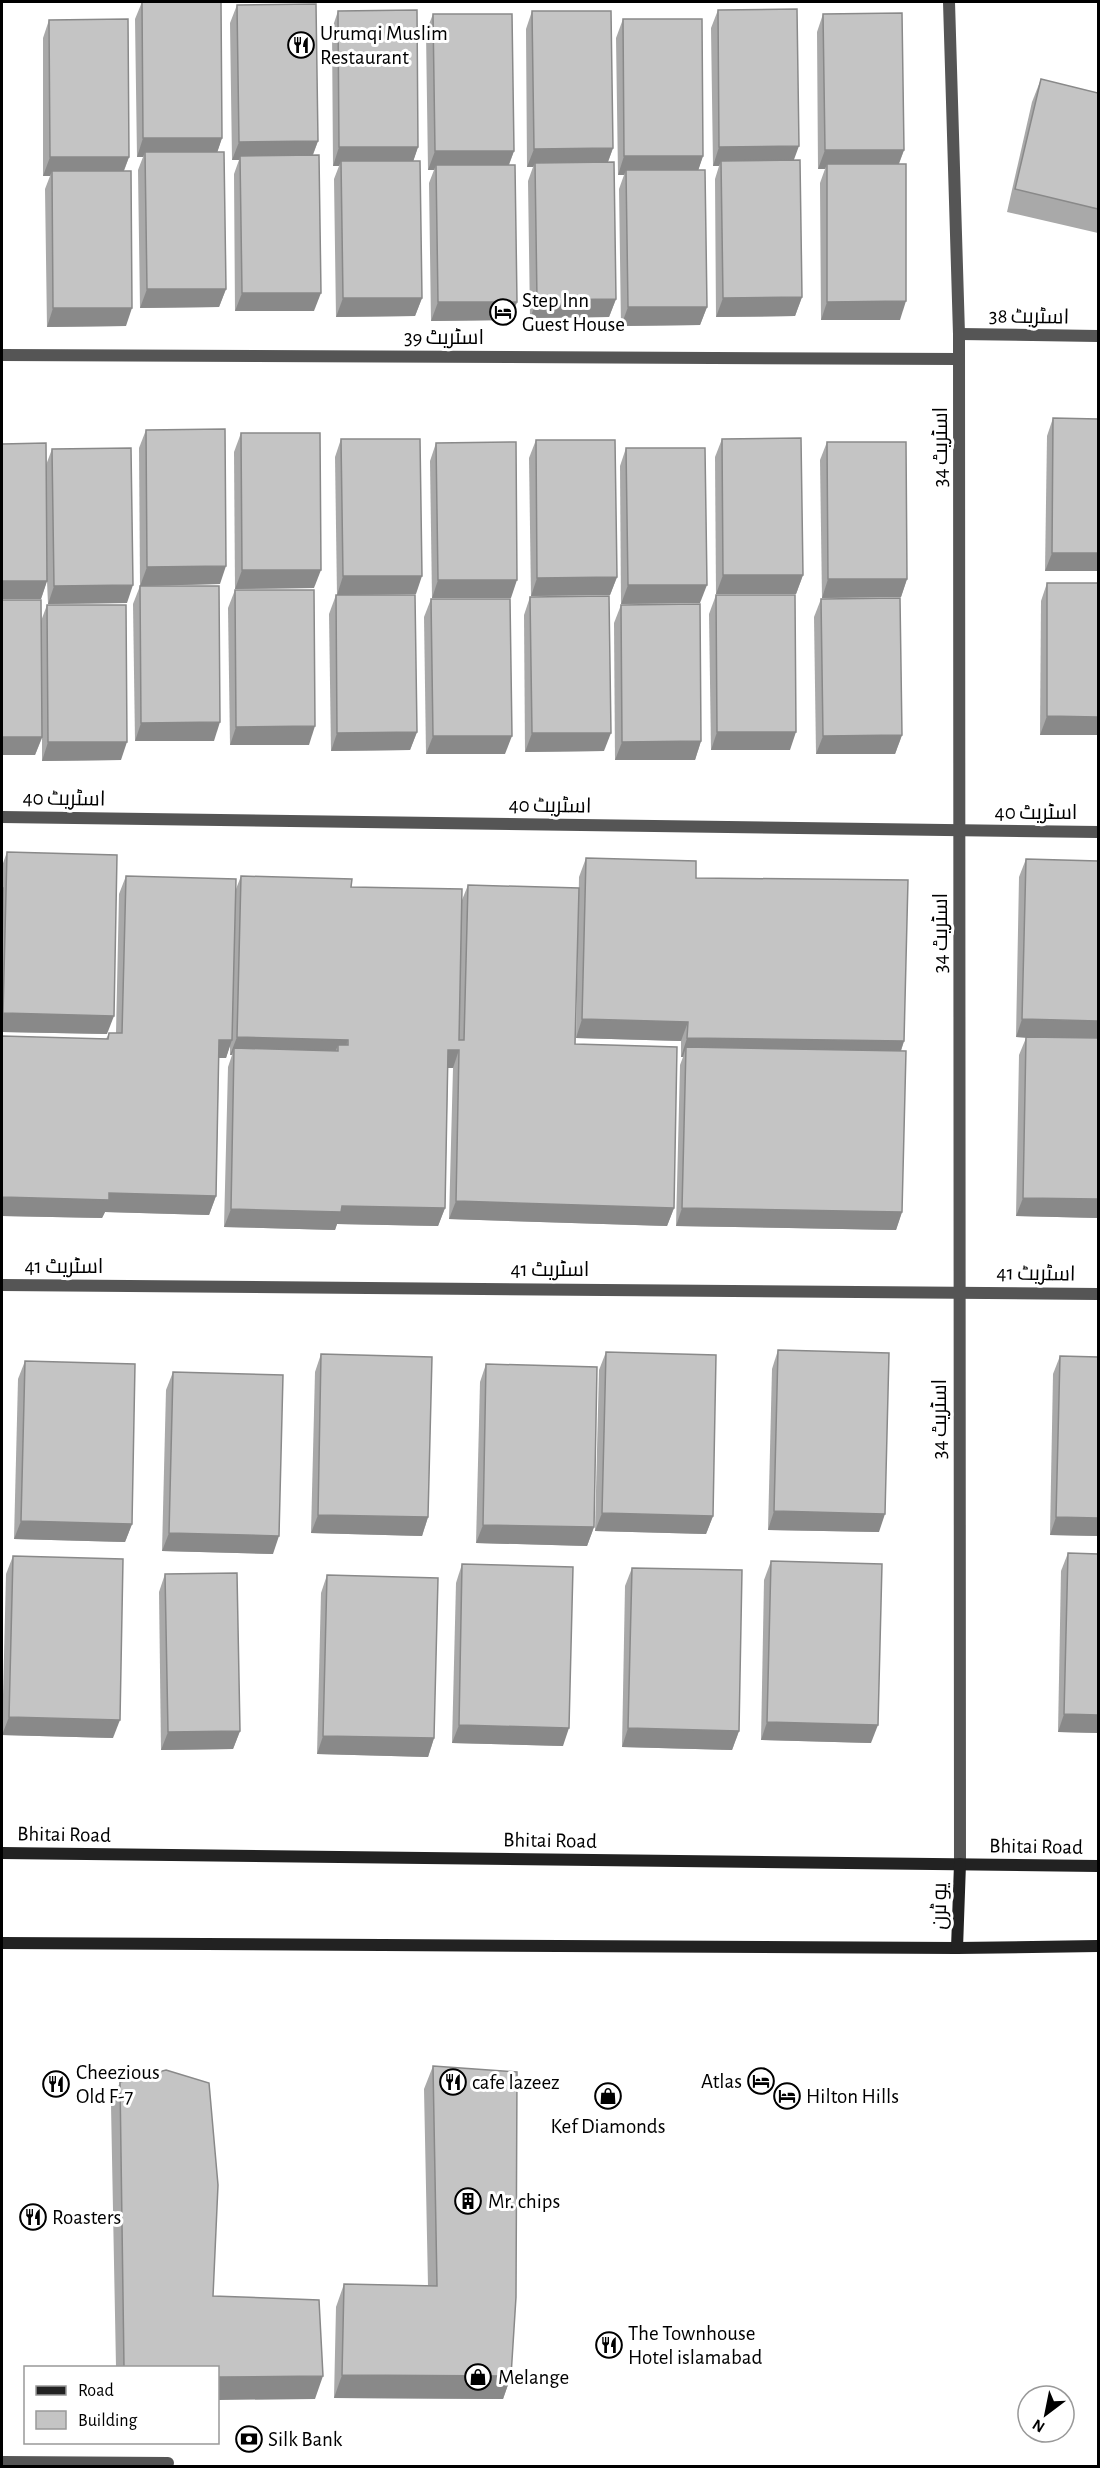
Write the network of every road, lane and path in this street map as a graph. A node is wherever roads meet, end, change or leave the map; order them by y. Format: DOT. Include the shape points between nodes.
graph roads {
  1 [pos="949,2"];
  2 [pos="959,334"];
  3 [pos="1098,336"];
  4 [pos="2,355"];
  5 [pos="959,359"];
  6 [pos="2,817"];
  7 [pos="960,831"];
  8 [pos="1098,832"];
  9 [pos="2,1285"];
  10 [pos="958,1292"];
  11 [pos="1098,1294"];
  12 [pos="2,1853"];
  13 [pos="960,1864"];
  14 [pos="1098,1866"];
  15 [pos="2,1943"];
  16 [pos="1098,1946"];
  17 [pos="957,1948"];
  18 [pos="2,2462"];
  19 [pos="168,2463"];
  1 -- 2 [label="street, اسٹریٹ 34"];
  2 -- 3 [label="street, اسٹریٹ 38"];
  2 -- 5 [label="street, اسٹریٹ 34"];
  4 -- 5 [label="street, اسٹریٹ 39"];
  5 -- 7 [label="street, اسٹریٹ 34"];
  6 -- 7 [label="street, اسٹریٹ 40"];
  7 -- 8 [label="street, اسٹریٹ 40"];
  7 -- 10 [label="street, اسٹریٹ 34"];
  9 -- 10 [label="street, اسٹریٹ 41"];
  10 -- 11 [label="street, اسٹریٹ 41"];
  10 -- 13 [label="street, اسٹریٹ 34"];
  12 -- 13 [label="street, Bhitai Road"];
  13 -- 14 [label="street, Bhitai Road"];
  13 -- 17 [label="street, یو ٹرن"];
  15 -- 17 [label="street"];
  16 -- 17 [label="street"];
  18 -- 19 [label="street"];
}
